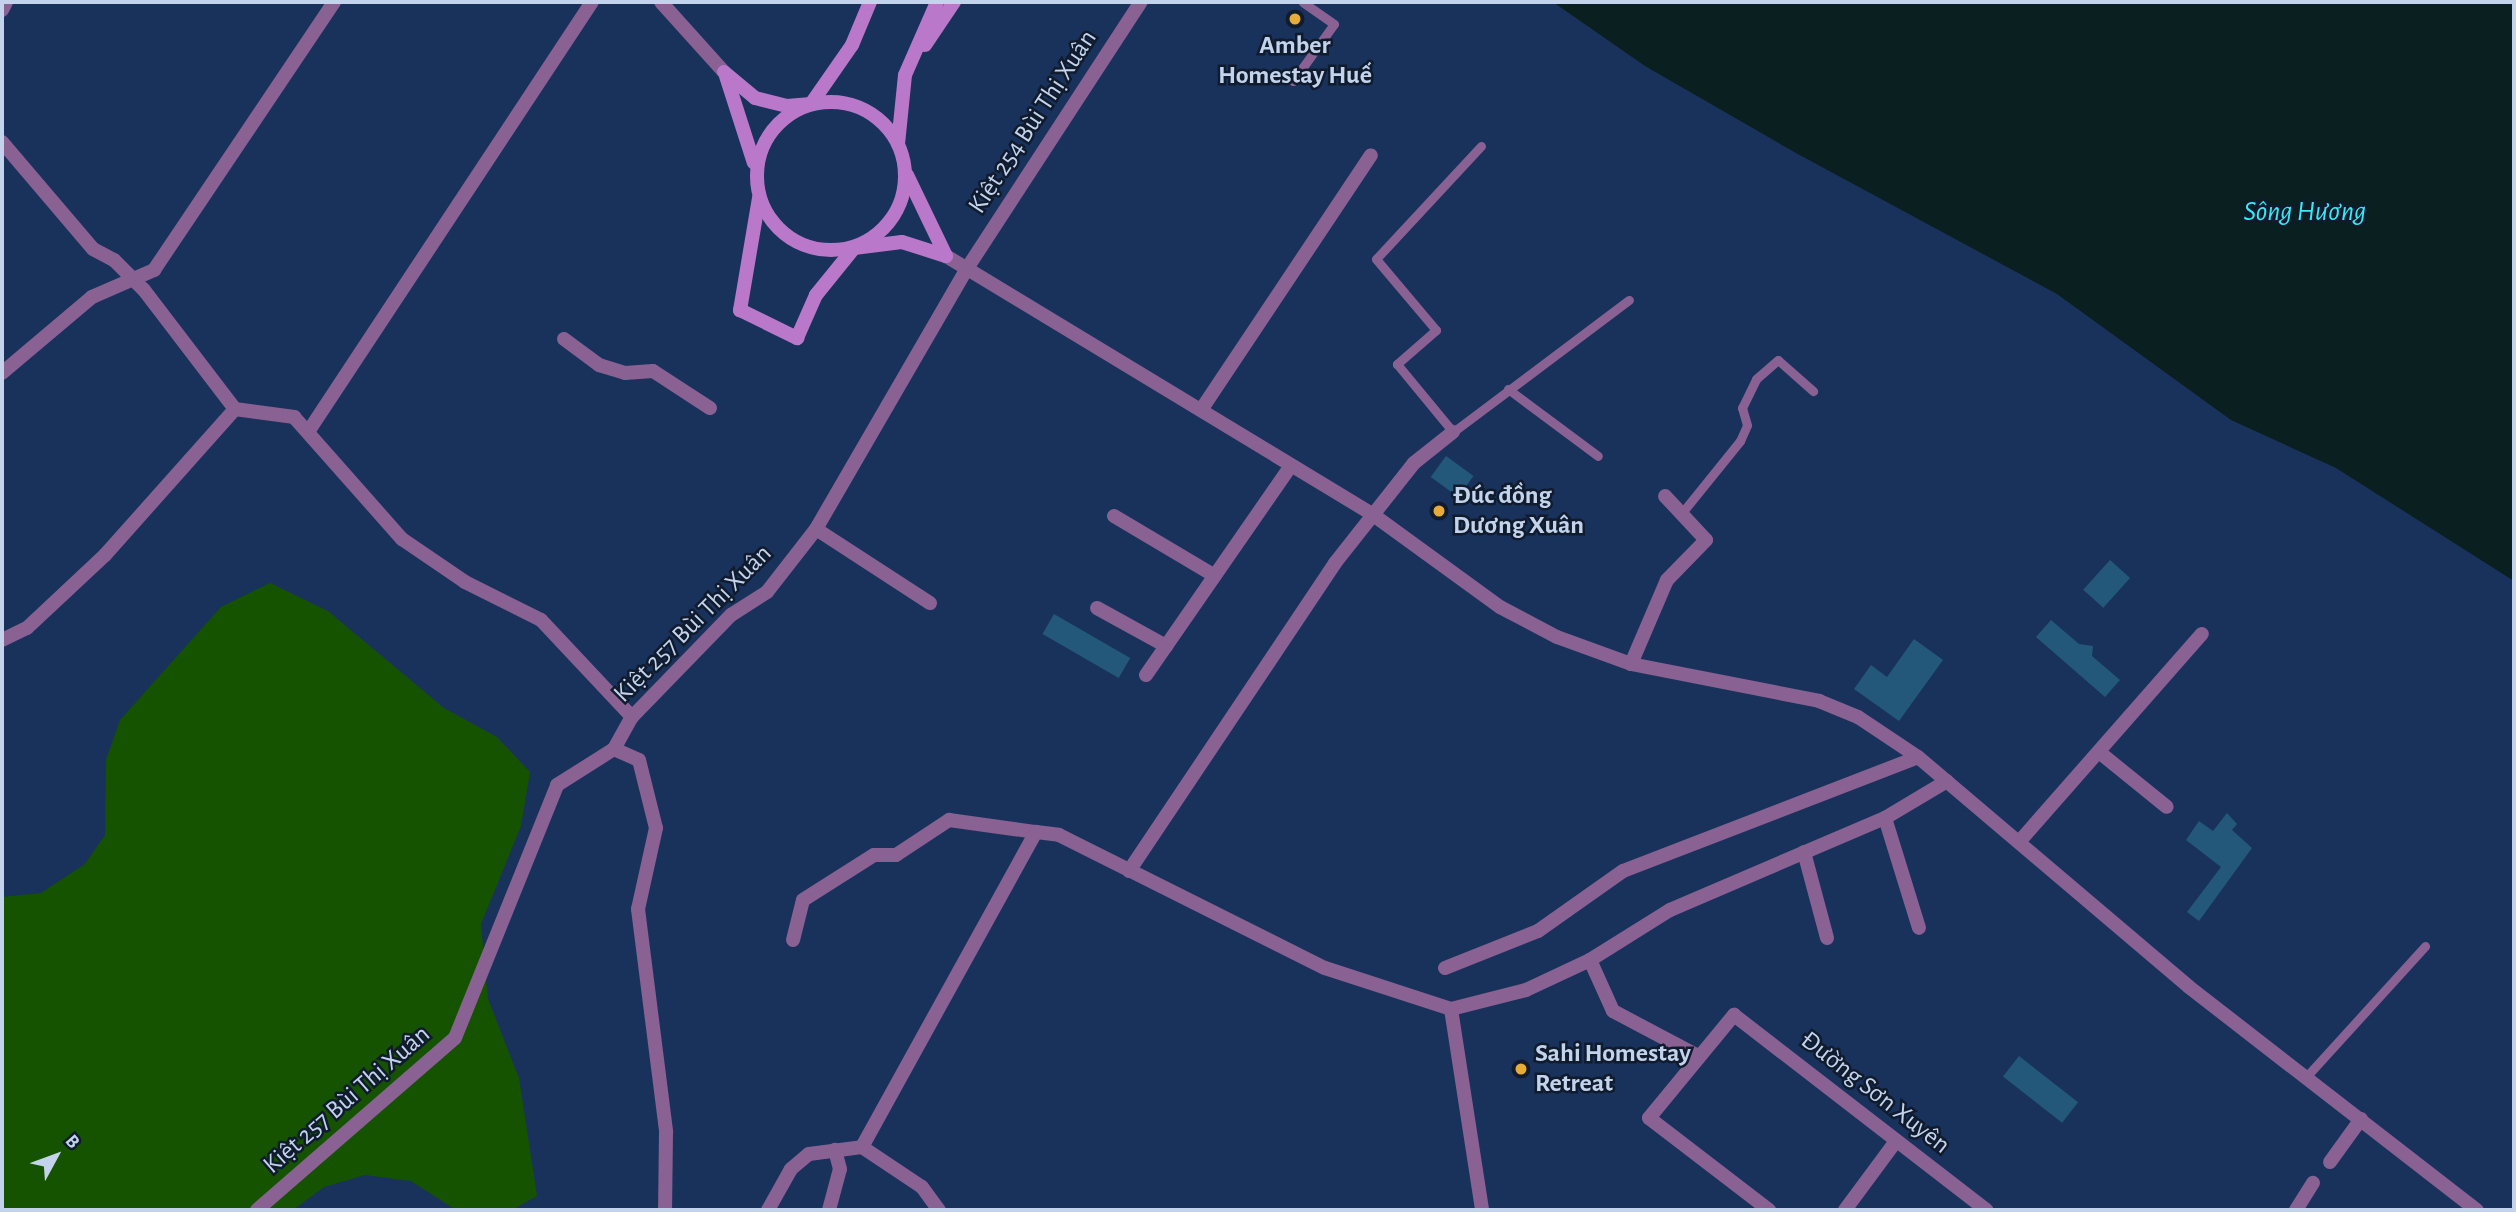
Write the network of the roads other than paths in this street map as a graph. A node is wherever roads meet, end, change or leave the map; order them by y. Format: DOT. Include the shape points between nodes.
graph roads {
  1 [pos="6,2"];
  2 [pos="334,2"];
  3 [pos="592,2"];
  4 [pos="661,2"];
  5 [pos="861,2"];
  6 [pos="870,2"];
  7 [pos="937,2"];
  8 [pos="954,2"];
  9 [pos="1140,2"];
  10 [pos="1303,2"];
  11 [pos="2,10"];
  12 [pos="852,45"];
  13 [pos="724,72"];
  14 [pos="905,75"];
  15 [pos="1293,80"];
  16 [pos="811,104"];
  17 [pos="2,142"];
  18 [pos="898,144"];
  19 [pos="1482,146"];
  20 [pos="1371,155"];
  21 [pos="905,168"];
  22 [pos="756,173"];
  23 [pos="759,197"];
  24 [pos="854,248"];
  25 [pos="946,256"];
  26 [pos="966,270"];
  27 [pos="131,277"];
  28 [pos="1629,300"];
  29 [pos="564,339"];
  30 [pos="2,373"];
  31 [pos="1507,389"];
  32 [pos="1813,391"];
  33 [pos="710,408"];
  34 [pos="235,409"];
  35 [pos="1201,410"];
  36 [pos="307,432"];
  37 [pos="1453,432"];
  38 [pos="1598,456"];
  39 [pos="1290,467"];
  40 [pos="1665,496"];
  41 [pos="1372,514"];
  42 [pos="1681,514"];
  43 [pos="1114,516"];
  44 [pos="816,528"];
  45 [pos="1215,576"];
  46 [pos="930,603"];
  47 [pos="1097,608"];
  48 [pos="2202,634"];
  49 [pos="2,640"];
  50 [pos="1166,646"];
  51 [pos="1632,664"];
  52 [pos="1146,676"];
  53 [pos="632,717"];
  54 [pos="614,749"];
  55 [pos="2099,752"];
  56 [pos="1919,757"];
  57 [pos="1947,781"];
  58 [pos="2167,807"];
  59 [pos="1885,818"];
  60 [pos="1036,832"];
  61 [pos="2019,842"];
  62 [pos="1804,852"];
  63 [pos="1129,871"];
  64 [pos="1919,928"];
  65 [pos="1827,938"];
  66 [pos="793,940"];
  67 [pos="2425,946"];
  68 [pos="1590,960"];
  69 [pos="1445,968"];
  70 [pos="1451,1009"];
  71 [pos="1696,1055"];
  72 [pos="2306,1077"];
  73 [pos="2361,1119"];
  74 [pos="1896,1141"];
  75 [pos="862,1147"];
  76 [pos="835,1150"];
  77 [pos="2330,1162"];
  78 [pos="2313,1183"];
  79 [pos="257,1210"];
  80 [pos="665,1210"];
  81 [pos="768,1210"];
  82 [pos="829,1210"];
  83 [pos="939,1210"];
  84 [pos="1482,1210"];
  85 [pos="1769,1210"];
  86 [pos="1845,1210"];
  87 [pos="1986,1210"];
  88 [pos="2296,1210"];
  89 [pos="2477,1210"];
  1 -- 11 [label="street"];
  2 -- 27 [label="street" via="154,270"];
  3 -- 36 [label="street"];
  4 -- 13 [label="street"];
  5 -- 12 [label="main road"];
  6 -- 12 [label="main road"];
  7 -- 14 [label="main road"];
  8 -- 14 [label="main road"];
  9 -- 26 [label="street, Kiệt 254 Bùi Thị Xuân"];
  10 -- 15 [label="lane" via="1334,24"];
  12 -- 16 [label="main road"];
  13 -- 16 [label="main road" via="755,98 787,106"];
  13 -- 22 [label="main road" via="748,129"];
  14 -- 18 [label="main road"];
  16 -- 18 [label="main road" via="862,108"];
  16 -- 22 [label="main road" via="772,130"];
  17 -- 27 [label="street" via="93,249"];
  18 -- 21 [label="main road"];
  19 -- 37 [label="lane" via="1377,259 1436,330 1398,364"];
  20 -- 35 [label="street"];
  21 -- 24 [label="main road" via="894,217"];
  21 -- 25 [label="main road" via="921,214"];
  22 -- 23 [label="main road"];
  23 -- 24 [label="main road" via="785,236 830,251"];
  23 -- 24 [label="main road" via="740,310 797,338 816,295"];
  24 -- 25 [label="main road" via="902,242"];
  25 -- 26 [label="street"];
  26 -- 35 [label="street"];
  26 -- 44 [label="street, Kiệt 257 Bùi Thị Xuân"];
  27 -- 30 [label="street" via="92,297"];
  27 -- 34 [label="street"];
  28 -- 31 [label="lane"];
  29 -- 33 [label="street" via="599,365 625,373 653,371"];
  31 -- 37 [label="lane"];
  31 -- 38 [label="lane"];
  32 -- 42 [label="lane" via="1778,360 1756,379 1742,408 1747,425 1740,441"];
  34 -- 36 [label="street" via="294,417"];
  34 -- 49 [label="street" via="106,555 27,628"];
  35 -- 39 [label="street"];
  36 -- 53 [label="street" via="402,539 465,582 541,620"];
  37 -- 41 [label="street" via="1414,463"];
  39 -- 41 [label="street"];
  39 -- 45 [label="street"];
  40 -- 42 [label="street"];
  41 -- 51 [label="street" via="1500,607"];
  41 -- 63 [label="street"];
  42 -- 51 [label="street" via="1706,540 1667,580"];
  43 -- 45 [label="street"];
  44 -- 46 [label="street"];
  44 -- 53 [label="street, Kiệt 257 Bùi Thị Xuân" via="767,592 731,615"];
  45 -- 50 [label="street"];
  47 -- 50 [label="street"];
  48 -- 55 [label="street"];
  50 -- 52 [label="street"];
  51 -- 56 [label="street" via="1819,701"];
  53 -- 54 [label="street, Kiệt 257 Bùi Thị Xuân"];
  54 -- 79 [label="street, Kiệt 257 Bùi Thị Xuân" via="557,785 455,1038"];
  54 -- 80 [label="street" via="639,760 656,828 638,909 666,1132"];
  55 -- 58 [label="street"];
  55 -- 61 [label="street"];
  56 -- 57 [label="street"];
  56 -- 69 [label="street" via="1623,871 1538,931"];
  57 -- 59 [label="street"];
  57 -- 61 [label="street"];
  59 -- 62 [label="street"];
  59 -- 64 [label="street"];
  60 -- 63 [label="street" via="1059,835"];
  60 -- 66 [label="street" via="949,820 895,855 874,855 803,900"];
  60 -- 75 [label="street"];
  61 -- 72 [label="street"];
  62 -- 65 [label="street"];
  62 -- 68 [label="street" via="1670,910"];
  63 -- 70 [label="street" via="1325,968"];
  67 -- 72 [label="lane"];
  68 -- 70 [label="street" via="1526,990"];
  68 -- 71 [label="street" via="1613,1011"];
  70 -- 84 [label="street"];
  71 -- 74 [label="street, Đường Sơn Xuyên" via="1734,1015"];
  71 -- 85 [label="street" via="1648,1118"];
  72 -- 73 [label="street"];
  73 -- 77 [label="street"];
  73 -- 89 [label="street"];
  74 -- 86 [label="street"];
  74 -- 87 [label="street, Đường Sơn Xuyên"];
  75 -- 76 [label="street"];
  75 -- 83 [label="street" via="922,1186"];
  76 -- 81 [label="street" via="809,1154 791,1169"];
  76 -- 82 [label="street" via="839,1169"];
  78 -- 88 [label="street"];
}
